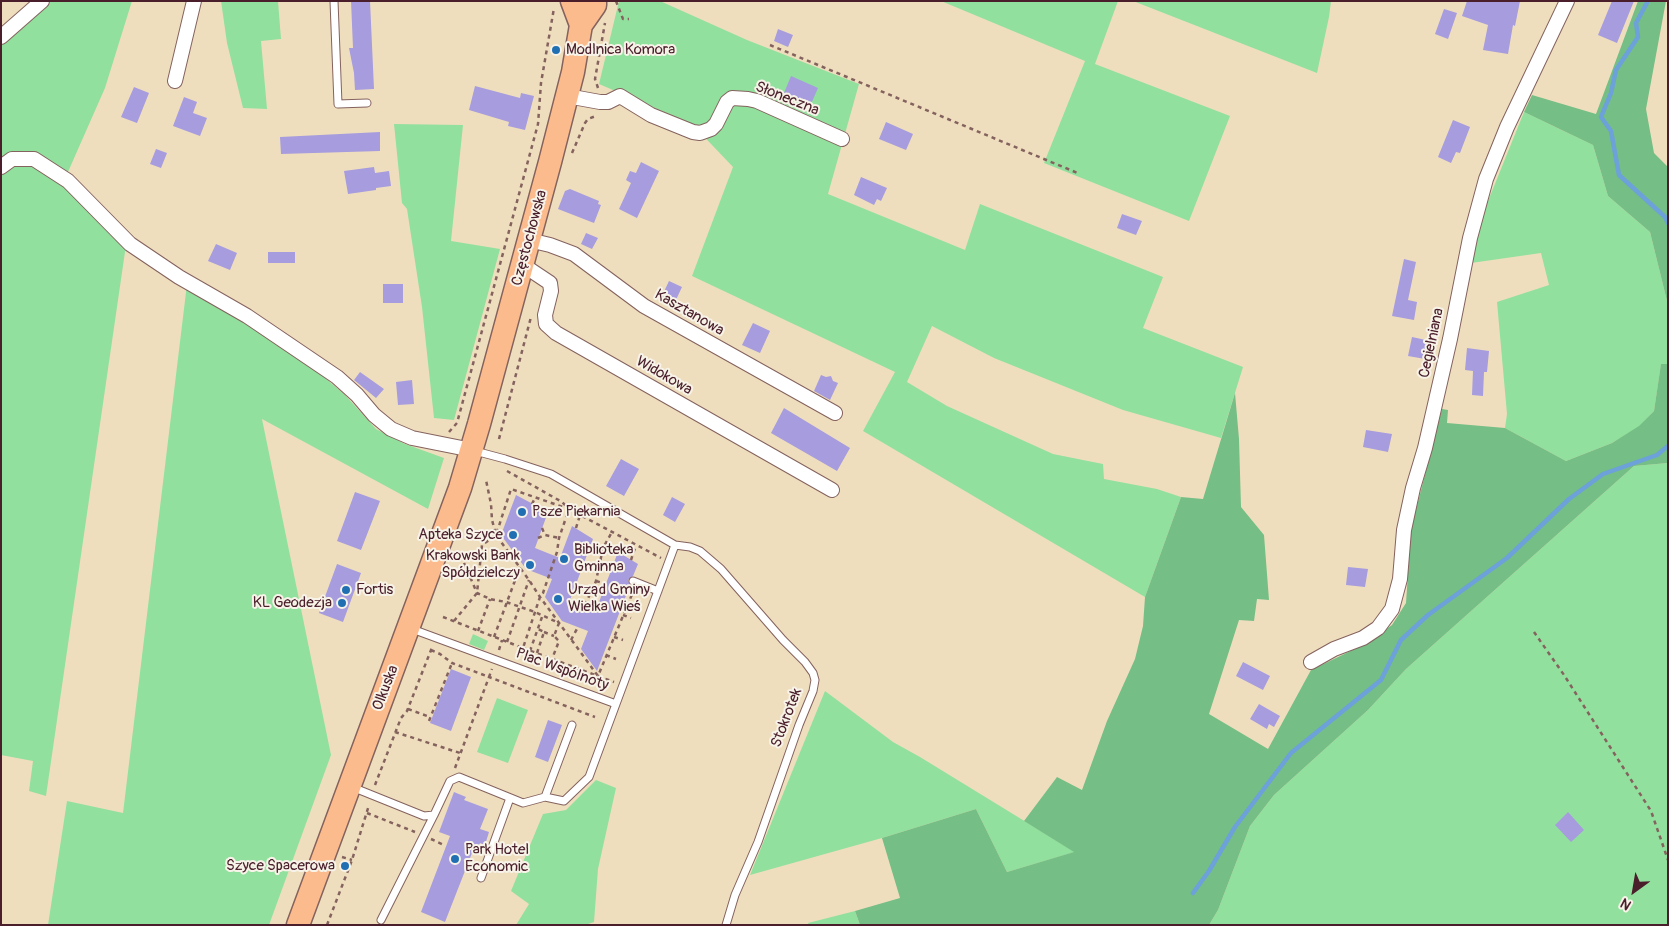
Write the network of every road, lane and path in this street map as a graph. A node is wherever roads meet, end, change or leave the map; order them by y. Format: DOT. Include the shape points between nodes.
graph roads {
  1 [pos="42,1"];
  2 [pos="194,1"];
  3 [pos="334,1"];
  4 [pos="555,1"];
  5 [pos="572,1"];
  6 [pos="616,1"];
  7 [pos="1567,1"];
  8 [pos="600,11"];
  9 [pos="629,19"];
  10 [pos="581,25"];
  11 [pos="1,37"];
  12 [pos="770,45"];
  13 [pos="175,80"];
  14 [pos="602,91"];
  15 [pos="567,96"];
  16 [pos="367,103"];
  17 [pos="842,140"];
  18 [pos="1,167"];
  19 [pos="1080,174"];
  20 [pos="529,240"];
  21 [pos="522,264"];
  22 [pos="835,412"];
  23 [pos="443,434"];
  24 [pos="472,450"];
  25 [pos="502,469"];
  26 [pos="486,480"];
  27 [pos="832,490"];
  28 [pos="535,498"];
  29 [pos="532,504"];
  30 [pos="570,510"];
  31 [pos="581,515"];
  32 [pos="542,528"];
  33 [pos="576,528"];
  34 [pos="612,532"];
  35 [pos="496,535"];
  36 [pos="545,535"];
  37 [pos="538,538"];
  38 [pos="559,538"];
  39 [pos="636,545"];
  40 [pos="675,545"];
  41 [pos="631,560"];
  42 [pos="669,562"];
  43 [pos="464,563"];
  44 [pos="520,567"];
  45 [pos="530,580"];
  46 [pos="596,581"];
  47 [pos="634,581"];
  48 [pos="606,584"];
  49 [pos="658,590"];
  50 [pos="627,592"];
  51 [pos="476,593"];
  52 [pos="631,594"];
  53 [pos="640,594"];
  54 [pos="540,597"];
  55 [pos="490,599"];
  56 [pos="506,602"];
  57 [pos="585,605"];
  58 [pos="519,607"];
  59 [pos="535,612"];
  60 [pos="623,615"];
  61 [pos="443,617"];
  62 [pos="542,617"];
  63 [pos="631,618"];
  64 [pos="454,621"];
  65 [pos="559,623"];
  66 [pos="578,627"];
  67 [pos="409,628"];
  68 [pos="538,629"];
  69 [pos="478,631"];
  70 [pos="544,632"];
  71 [pos="1534,632"];
  72 [pos="554,636"];
  73 [pos="614,636"];
  74 [pos="494,637"];
  75 [pos="502,640"];
  76 [pos="571,640"];
  77 [pos="623,640"];
  78 [pos="507,642"];
  79 [pos="433,644"];
  80 [pos="523,648"];
  81 [pos="431,650"];
  82 [pos="530,651"];
  83 [pos="537,653"];
  84 [pos="497,655"];
  85 [pos="606,655"];
  86 [pos="552,659"];
  87 [pos="616,659"];
  88 [pos="1311,662"];
  89 [pos="452,664"];
  90 [pos="493,665"];
  91 [pos="598,676"];
  92 [pos="489,677"];
  93 [pos="623,684"];
  94 [pos="598,698"];
  95 [pos="616,704"];
  96 [pos="408,709"];
  97 [pos="430,717"];
  98 [pos="595,717"];
  99 [pos="429,721"];
  100 [pos="572,725"];
  101 [pos="395,732"];
  102 [pos="460,753"];
  103 [pos="450,781"];
  104 [pos="350,786"];
  105 [pos="371,795"];
  106 [pos="545,797"];
  107 [pos="510,798"];
  108 [pos="366,813"];
  109 [pos="434,815"];
  110 [pos="423,836"];
  111 [pos="444,844"];
  112 [pos="1668,860"];
  113 [pos="481,878"];
  114 [pos="381,920"];
  115 [pos="298,925"];
  116 [pos="327,925"];
  117 [pos="726,925"];
  1 -- 11 [label="street"];
  2 -- 13 [label="street"];
  3 -- 16 [label="lane" via="338,104"];
  4 -- 23 [label="path" via="541,83 538,124 457,423"];
  5 -- 10 [label="main road, Częstochowska"];
  6 -- 9 [label="path" via="623,18"];
  7 -- 88 [label="street, Cegielniana" via="1507,126 1486,179 1413,488 1404,530 1400,578 1392,608 1378,628"];
  8 -- 10 [label="main road, Częstochowska" via="595,5"];
  8 -- 14 [label="path" via="595,79"];
  10 -- 15 [label="main road, Częstochowska"];
  12 -- 19 [label="path"];
  15 -- 17 [label="street, Słoneczna" via="608,102 620,96 650,115 700,133 716,124 732,98 748,99"];
  15 -- 20 [label="main road, Częstochowska"];
  18 -- 24 [label="street" via="12,159 34,159 68,181 130,244 247,316 336,378 391,429 412,438"];
  20 -- 21 [label="main road, Częstochowska"];
  20 -- 22 [label="street, Kasztanowa" via="574,254 644,306"];
  21 -- 24 [label="main road, Częstochowska"];
  21 -- 27 [label="street, Widokowa" via="550,283 546,324 556,333"];
  24 -- 40 [label="lane" via="551,474"];
  24 -- 67 [label="main road, Olkuska"];
  25 -- 30 [label="path" via="562,502"];
  26 -- 35 [label="path"];
  28 -- 29 [label="path"];
  28 -- 30 [label="path"];
  28 -- 35 [label="path" via="511,489"];
  30 -- 31 [label="path"];
  30 -- 38 [label="path"];
  31 -- 33 [label="path"];
  31 -- 34 [label="path"];
  32 -- 36 [label="path"];
  34 -- 39 [label="path"];
  34 -- 46 [label="path" via="603,548"];
  35 -- 44 [label="path"];
  35 -- 51 [label="path" via="482,545"];
  36 -- 37 [label="path"];
  36 -- 38 [label="path"];
  38 -- 54 [label="path" via="558,552"];
  39 -- 41 [label="path"];
  39 -- 42 [label="path"];
  40 -- 42 [label="lane, Plac Wspólnoty"];
  40 -- 117 [label="lane, Stokrotek" via="700,551 721,569 805,662 814,680 813,691"];
  42 -- 49 [label="lane, Plac Wspólnoty"];
  43 -- 51 [label="path"];
  44 -- 45 [label="path"];
  44 -- 56 [label="path"];
  45 -- 54 [label="path"];
  45 -- 58 [label="path"];
  46 -- 48 [label="path"];
  46 -- 57 [label="path"];
  47 -- 49 [label="lane"];
  49 -- 93 [label="lane, Plac Wspólnoty"];
  50 -- 52 [label="path"];
  51 -- 55 [label="path"];
  51 -- 64 [label="path"];
  52 -- 53 [label="path" via="632,591"];
  52 -- 60 [label="path"];
  54 -- 59 [label="path"];
  54 -- 65 [label="path"];
  55 -- 56 [label="path"];
  55 -- 69 [label="path"];
  56 -- 58 [label="path"];
  56 -- 74 [label="path"];
  58 -- 59 [label="path"];
  58 -- 78 [label="path"];
  59 -- 62 [label="path"];
  59 -- 80 [label="path"];
  60 -- 63 [label="path"];
  60 -- 73 [label="path"];
  61 -- 64 [label="path"];
  62 -- 65 [label="path"];
  62 -- 68 [label="path"];
  64 -- 69 [label="path"];
  65 -- 72 [label="path"];
  65 -- 76 [label="path"];
  66 -- 76 [label="path"];
  67 -- 94 [label="lane, Plac Wspólnoty"];
  67 -- 104 [label="main road, Olkuska"];
  68 -- 70 [label="path"];
  68 -- 82 [label="path"];
  69 -- 74 [label="path"];
  70 -- 72 [label="path"];
  70 -- 83 [label="path"];
  71 -- 112 [label="path" via="1651,810"];
  72 -- 86 [label="path" via="559,641"];
  73 -- 77 [label="path"];
  73 -- 85 [label="path"];
  74 -- 75 [label="path"];
  75 -- 78 [label="path"];
  75 -- 84 [label="path"];
  76 -- 91 [label="path"];
  78 -- 80 [label="path"];
  79 -- 81 [label="path"];
  80 -- 82 [label="path"];
  81 -- 89 [label="path"];
  81 -- 96 [label="path"];
  82 -- 83 [label="path"];
  83 -- 86 [label="path"];
  85 -- 87 [label="path"];
  85 -- 91 [label="path"];
  86 -- 91 [label="path"];
  89 -- 92 [label="path"];
  89 -- 97 [label="path"];
  90 -- 92 [label="path"];
  91 -- 93 [label="path"];
  91 -- 94 [label="path" via="601,691"];
  92 -- 98 [label="path"];
  92 -- 102 [label="path"];
  93 -- 95 [label="lane, Plac Wspólnoty"];
  94 -- 95 [label="lane, Plac Wspólnoty"];
  95 -- 106 [label="lane" via="590,776 564,801"];
  96 -- 97 [label="path"];
  96 -- 101 [label="path"];
  97 -- 99 [label="path"];
  100 -- 106 [label="lane"];
  101 -- 102 [label="path"];
  101 -- 105 [label="path"];
  102 -- 103 [label="path"];
  103 -- 107 [label="lane" via="459,777"];
  103 -- 109 [label="lane"];
  104 -- 105 [label="lane"];
  104 -- 115 [label="main road, Olkuska"];
  105 -- 108 [label="path"];
  105 -- 109 [label="lane" via="424,816"];
  106 -- 107 [label="lane" via="523,803"];
  107 -- 113 [label="lane"];
  108 -- 110 [label="path"];
  108 -- 116 [label="path"];
  109 -- 110 [label="lane"];
  110 -- 111 [label="path"];
  110 -- 114 [label="lane"];
}
